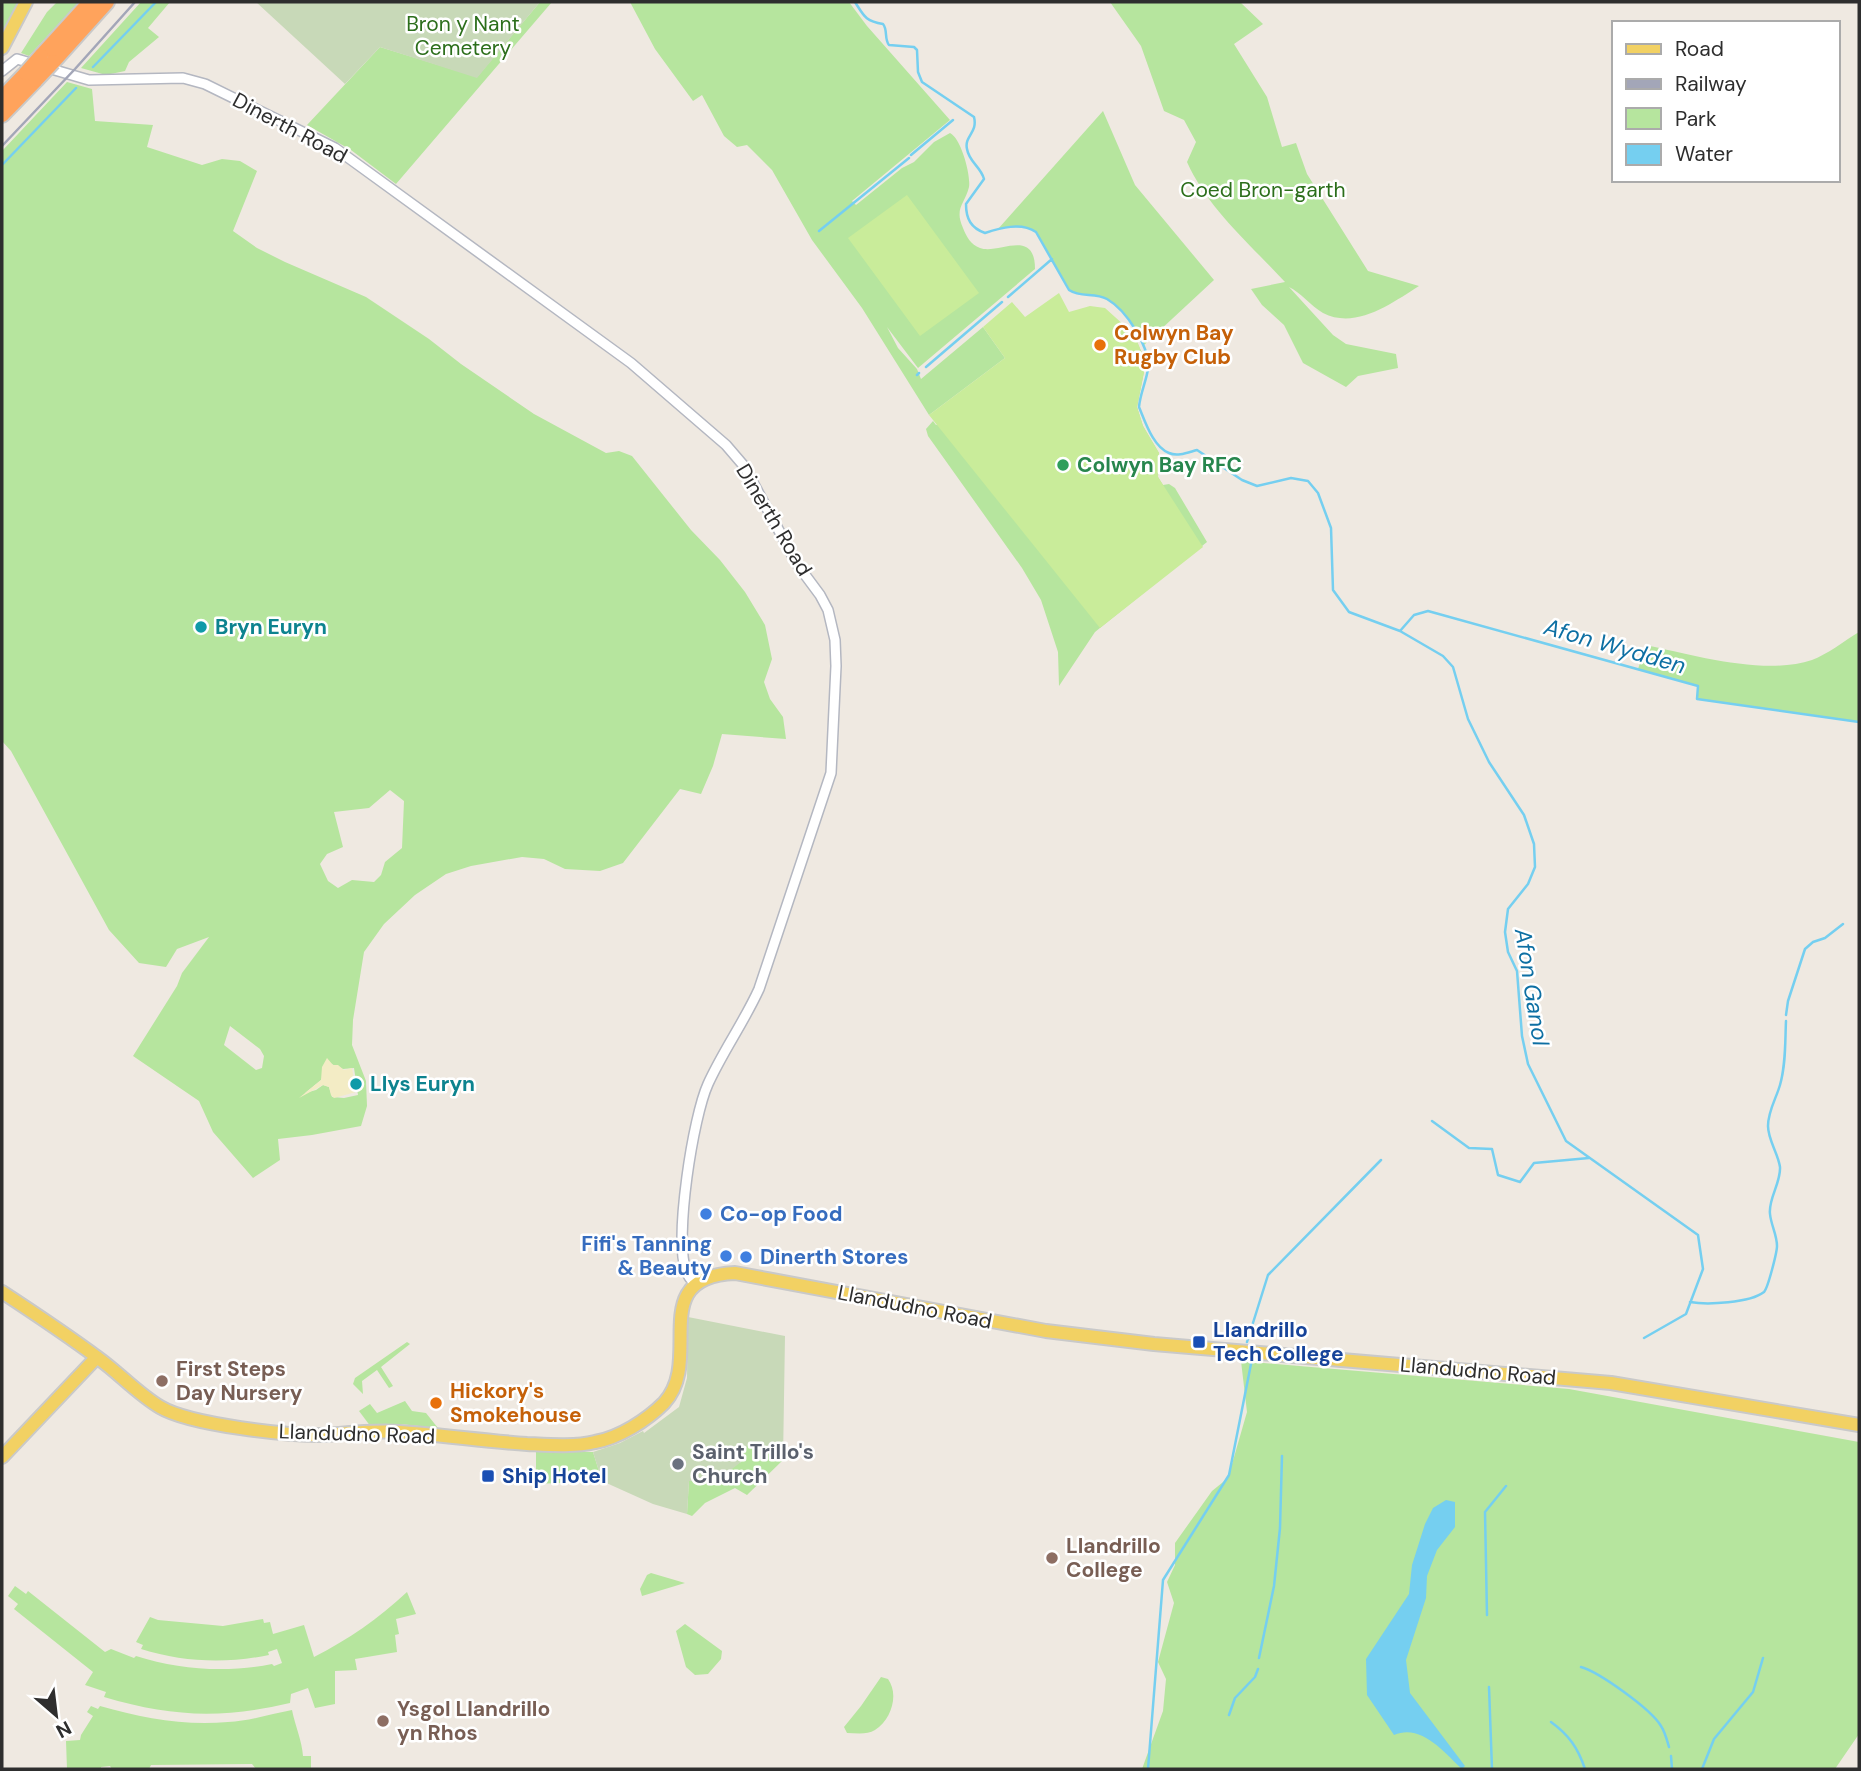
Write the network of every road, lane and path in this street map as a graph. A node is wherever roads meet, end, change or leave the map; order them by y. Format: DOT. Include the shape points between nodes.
graph roads {
  1 [pos="26,2"];
  2 [pos="90,2"];
  3 [pos="107,2"];
  4 [pos="2,48"];
  5 [pos="47,59"];
  6 [pos="2,71"];
  7 [pos="31,76"];
  8 [pos="2,98"];
  9 [pos="2,115"];
  10 [pos="695,1284"];
  11 [pos="2,1292"];
  12 [pos="97,1357"];
  13 [pos="1859,1425"];
  14 [pos="2,1457"];
  1 -- 4 [label="main road"];
  2 -- 5 [label="highway"];
  3 -- 5 [label="highway"];
  5 -- 7 [label="highway, bridge"];
  6 -- 10 [label="street, Dinerth Road" via="16,59 89,80 183,78 335,148 631,363 726,445 744,466 797,564 820,595 835,640 831,773 759,989 700,1109 689,1168 683,1246 686,1273"];
  7 -- 8 [label="highway"];
  7 -- 9 [label="highway"];
  10 -- 12 [label="main road, Llandudno Road" via="683,1303 673,1390 656,1411 596,1442 549,1445 373,1430 324,1435 250,1429 161,1408"];
  10 -- 13 [label="main road, Llandudno Road" via="712,1275 735,1273 1046,1331 1611,1383"];
  11 -- 12 [label="main road, Llandudno Road"];
  12 -- 14 [label="main road"];
}
